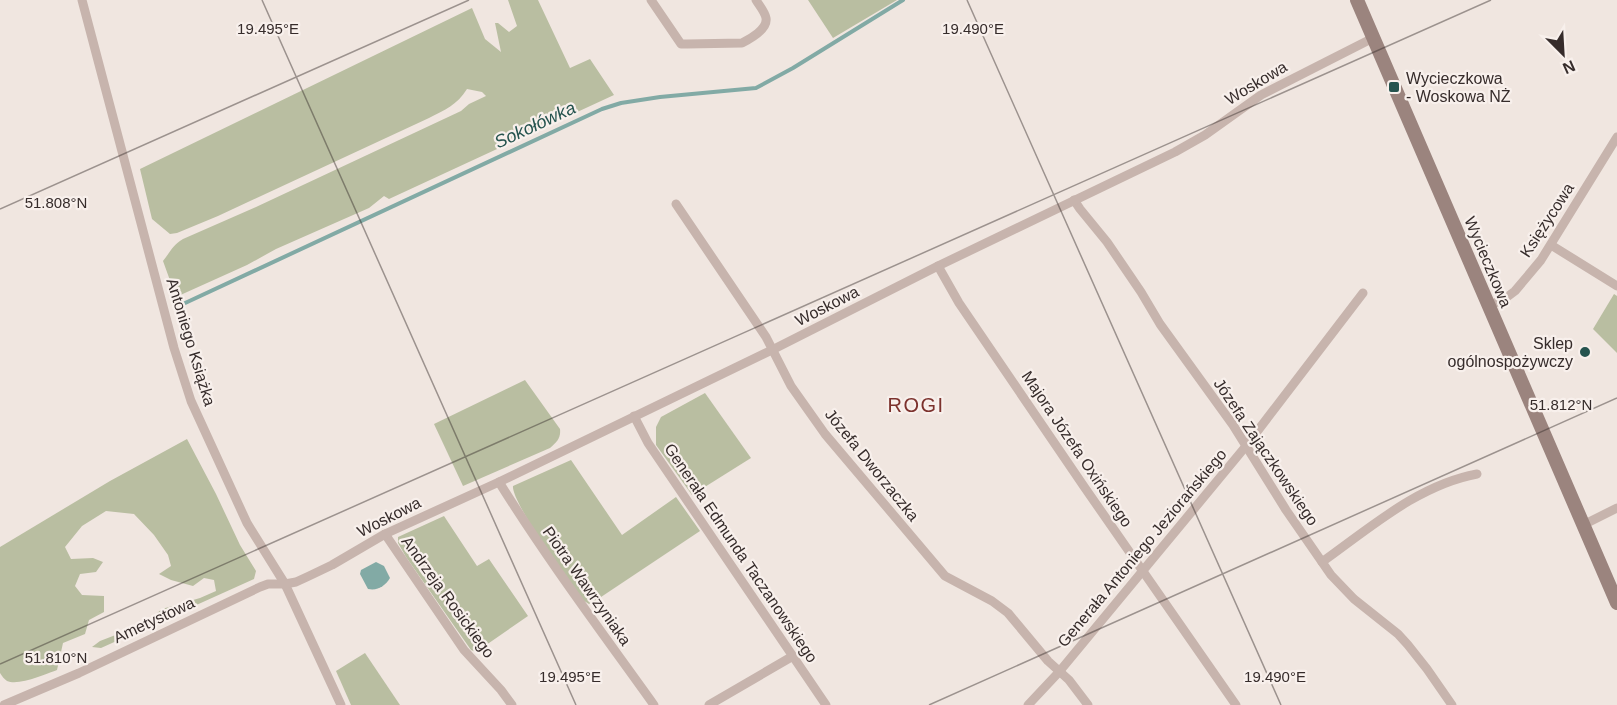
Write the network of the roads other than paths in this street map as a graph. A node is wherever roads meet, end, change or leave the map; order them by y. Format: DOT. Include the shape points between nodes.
graph roads {
  1 [pos="82,0"];
  2 [pos="651,0"];
  3 [pos="756,0"];
  4 [pos="1357,0"];
  5 [pos="1373,38"];
  6 [pos="1617,137"];
  7 [pos="1074,200"];
  8 [pos="676,204"];
  9 [pos="1551,245"];
  10 [pos="938,266"];
  11 [pos="1617,286"];
  12 [pos="1363,294"];
  13 [pos="1489,306"];
  14 [pos="772,350"];
  15 [pos="634,416"];
  16 [pos="1246,446"];
  17 [pos="1477,474"];
  18 [pos="499,482"];
  19 [pos="1617,508"];
  20 [pos="1583,525"];
  21 [pos="385,534"];
  22 [pos="1322,562"];
  23 [pos="1143,571"];
  24 [pos="285,584"];
  25 [pos="1617,603"];
  26 [pos="793,656"];
  27 [pos="1059,672"];
  28 [pos="4,705"];
  29 [pos="342,705"];
  30 [pos="512,705"];
  31 [pos="654,705"];
  32 [pos="709,705"];
  33 [pos="826,705"];
  34 [pos="1028,705"];
  35 [pos="1088,705"];
  36 [pos="1236,705"];
  37 [pos="1452,705"];
  1 -- 24 [label="street, Antoniego Książka" via="191,401 247,523"];
  2 -- 3 [label="street" via="681,44 687,44 747,40 766,24"];
  4 -- 5 [label="street, Wycieczkowa"];
  5 -- 7 [label="street, Woskowa" via="1261,95 1194,143"];
  5 -- 13 [label="street, Wycieczkowa"];
  6 -- 9 [label="street, Księżycowa"];
  7 -- 10 [label="street, Woskowa"];
  7 -- 16 [label="street, Józefa Zajączkowskiego"];
  8 -- 14 [label="street, Józefa Dworzaczka"];
  9 -- 11 [label="street"];
  9 -- 13 [label="street, Księżycowa" via="1515,291"];
  10 -- 14 [label="street, Woskowa"];
  10 -- 23 [label="street, Majora Józefa Oxińskiego" via="959,303"];
  12 -- 16 [label="street, Generała Antoniego Jeziorańskiego"];
  13 -- 20 [label="street, Wycieczkowa"];
  14 -- 15 [label="street, Woskowa"];
  14 -- 27 [label="street, Józefa Dworzaczka" via="825,434 935,566 945,576 1001,607"];
  15 -- 18 [label="street, Woskowa"];
  15 -- 26 [label="street, Generała Edmunda Taczanowskiego" via="648,443"];
  16 -- 22 [label="street, Józefa Zajączkowskiego"];
  16 -- 23 [label="street, Generała Antoniego Jeziorańskiego"];
  17 -- 22 [label="street" via="1418,495"];
  18 -- 21 [label="street, Woskowa"];
  18 -- 31 [label="street, Piotra Wawrzyniaka"];
  19 -- 20 [label="street"];
  20 -- 25 [label="street, Wycieczkowa"];
  21 -- 24 [label="street, Woskowa" via="317,573"];
  21 -- 30 [label="street, Andrzeja Rosickiego" via="464,650"];
  22 -- 37 [label="street, Józefa Zajączkowskiego" via="1342,588 1407,645"];
  23 -- 27 [label="street, Generała Antoniego Jeziorańskiego"];
  23 -- 36 [label="street, Majora Józefa Oxińskiego"];
  24 -- 28 [label="street, Ametystowa" via="260,587"];
  24 -- 29 [label="street, Antoniego Książka"];
  26 -- 32 [label="street"];
  26 -- 33 [label="street, Generała Edmunda Taczanowskiego"];
  27 -- 34 [label="street, Generała Antoniego Jeziorańskiego"];
  27 -- 35 [label="street, Józefa Dworzaczka"];
}
